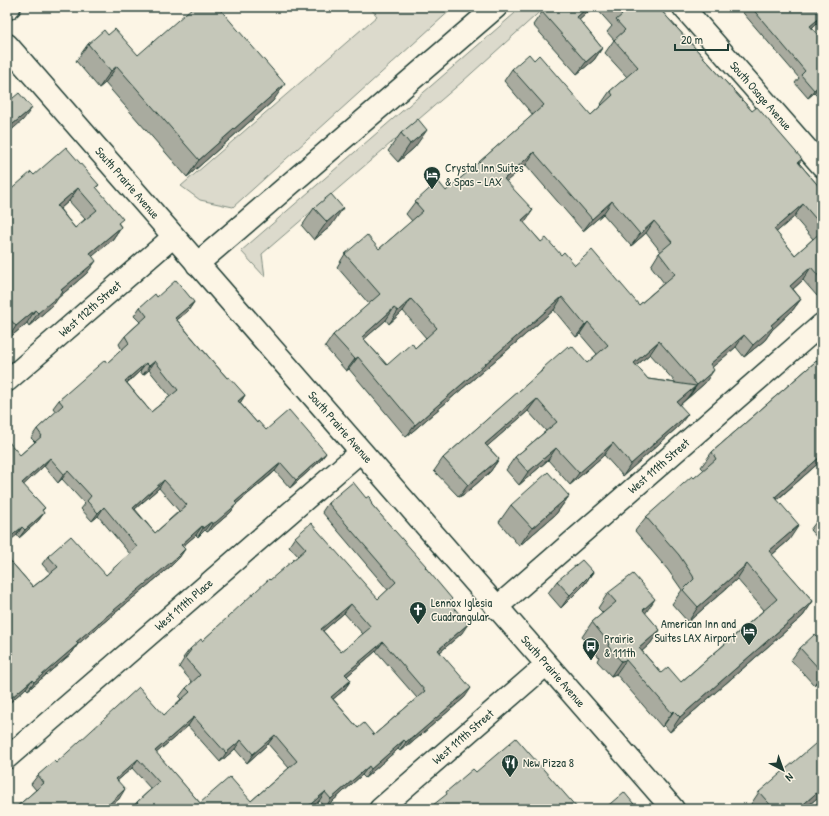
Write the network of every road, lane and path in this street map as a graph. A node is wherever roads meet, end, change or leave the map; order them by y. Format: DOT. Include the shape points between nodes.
graph roads {
  1 [pos="10,7"];
  2 [pos="496,7"];
  3 [pos="683,7"];
  4 [pos="7,9"];
  5 [pos="7,45"];
  6 [pos="822,166"];
  7 [pos="173,237"];
  8 [pos="197,264"];
  9 [pos="822,324"];
  10 [pos="7,381"];
  11 [pos="360,452"];
  12 [pos="496,608"];
  13 [pos="546,665"];
  14 [pos="7,758"];
  15 [pos="380,809"];
  16 [pos="673,809"];
  1 -- 4 [label="street"];
  2 -- 8 [label="main road"];
  3 -- 6 [label="street, South Osage Avenue"];
  5 -- 7 [label="main road, South Prairie Avenue"];
  7 -- 8 [label="main road, South Prairie Avenue"];
  7 -- 10 [label="street, West 112th Street"];
  8 -- 11 [label="main road, South Prairie Avenue"];
  9 -- 12 [label="street, West 111th Street"];
  11 -- 12 [label="main road, South Prairie Avenue"];
  11 -- 14 [label="street, West 111th Place"];
  12 -- 13 [label="main road, South Prairie Avenue"];
  13 -- 15 [label="street, West 111th Street"];
  13 -- 16 [label="main road, South Prairie Avenue"];
}
